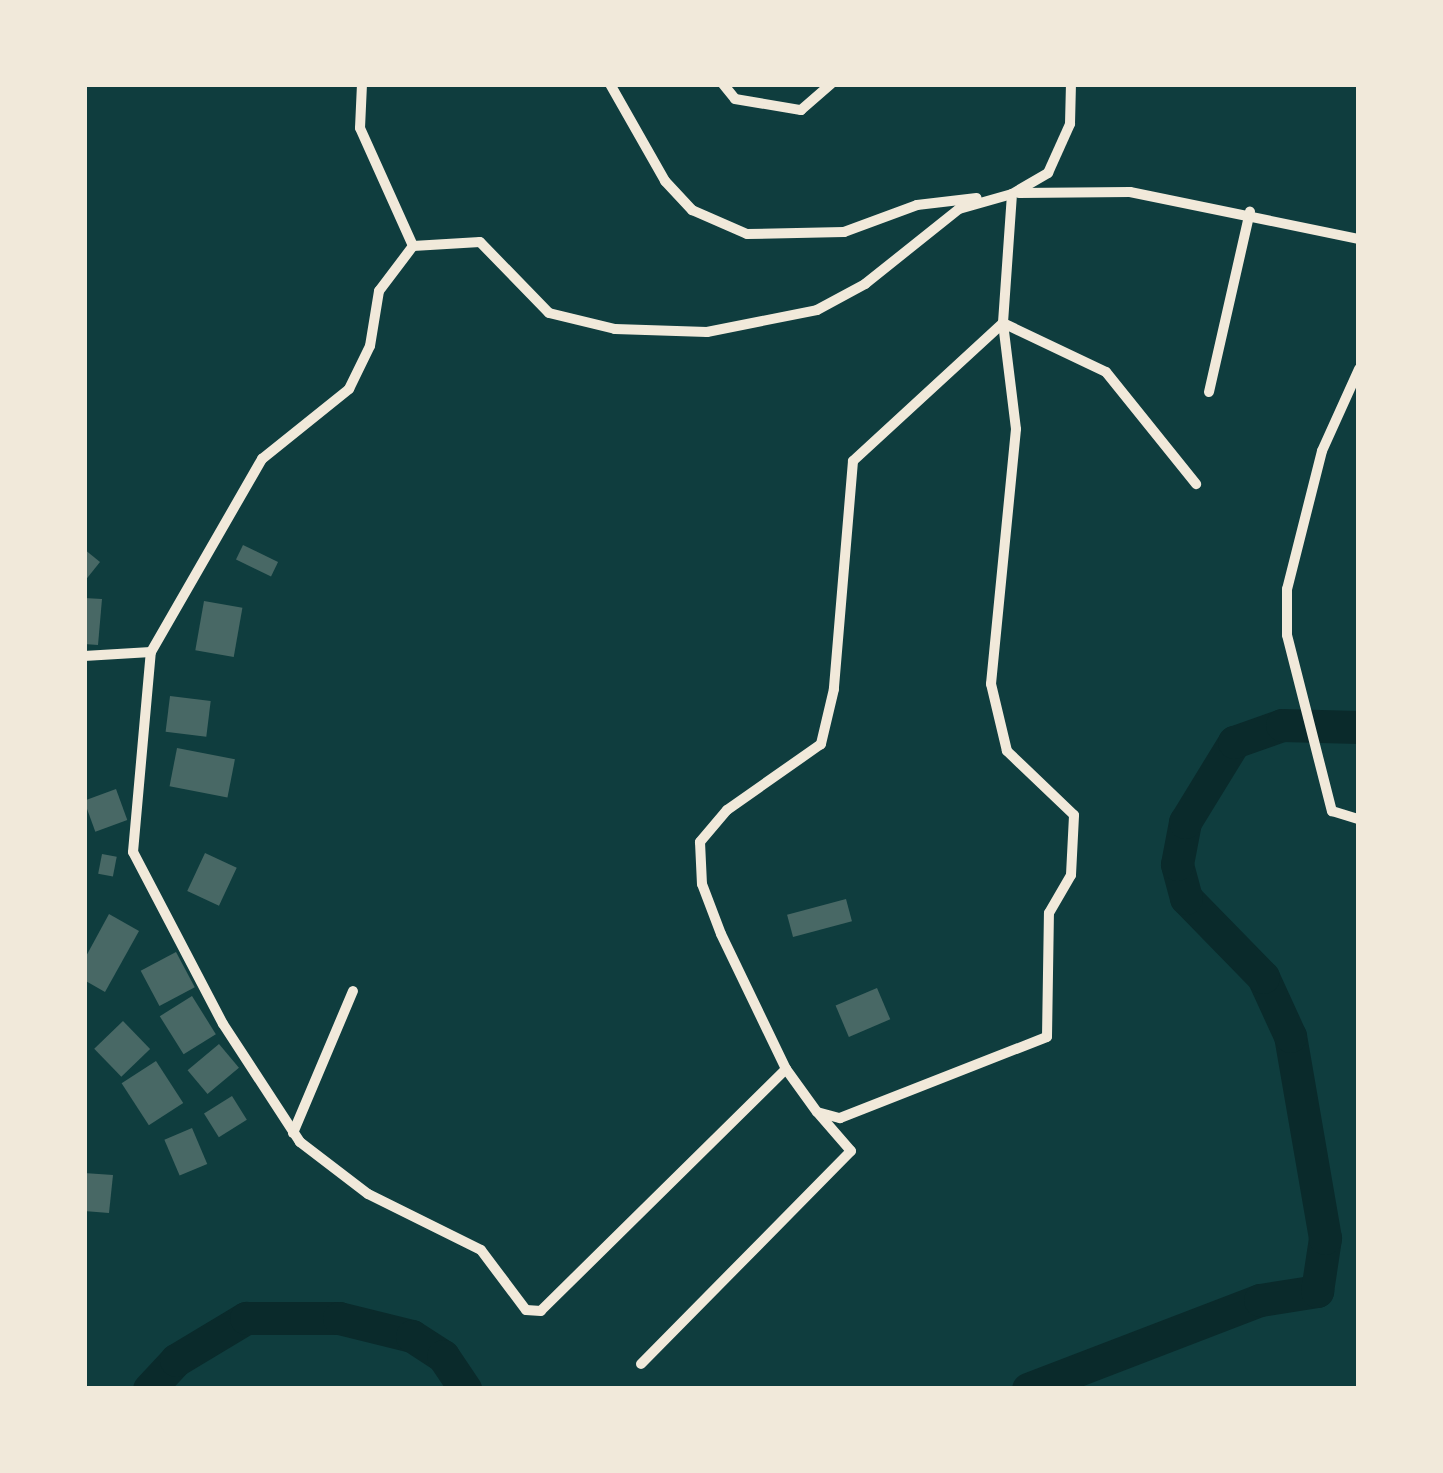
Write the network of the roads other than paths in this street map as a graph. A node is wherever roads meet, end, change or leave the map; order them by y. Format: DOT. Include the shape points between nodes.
graph roads {
  1 [pos="362,84"];
  2 [pos="610,84"];
  3 [pos="723,84"];
  4 [pos="832,84"];
  5 [pos="1071,84"];
  6 [pos="1012,194"];
  7 [pos="1250,212"];
  8 [pos="1359,239"];
  9 [pos="413,246"];
  10 [pos="1003,322"];
  11 [pos="1359,369"];
  12 [pos="1208,392"];
  13 [pos="1196,484"];
  14 [pos="151,652"];
  15 [pos="84,656"];
  16 [pos="1359,819"];
  17 [pos="352,991"];
  18 [pos="786,1070"];
  19 [pos="817,1112"];
  20 [pos="293,1133"];
  21 [pos="641,1364"];
  1 -- 9 [label="street" via="360,128"];
  2 -- 6 [label="street" via="665,181 692,210 747,234 844,232 917,205"];
  3 -- 4 [label="street" via="735,99 801,110"];
  5 -- 6 [label="street" via="1070,124 1056,163"];
  6 -- 7 [label="street" via="1130,192"];
  6 -- 9 [label="street" via="958,208 842,300 707,332 615,329 549,313 480,242"];
  6 -- 10 [label="street"];
  7 -- 8 [label="street"];
  7 -- 12 [label="street"];
  9 -- 14 [label="street" via="379,291 370,346 349,389 262,459"];
  10 -- 13 [label="street" via="1106,372"];
  10 -- 18 [label="street" via="854,461 834,689 821,744 727,810 700,842 702,884"];
  10 -- 19 [label="street" via="1016,429 991,684 1007,751 1074,815 1071,875 1049,913 1047,1037 840,1118"];
  11 -- 16 [label="street" via="1322,451 1287,589 1287,635 1332,812"];
  14 -- 15 [label="street"];
  14 -- 20 [label="street" via="133,851 223,1024"];
  17 -- 20 [label="street"];
  18 -- 19 [label="street"];
  18 -- 20 [label="street" via="541,1310 526,1310 481,1250 368,1195"];
  19 -- 21 [label="street" via="851,1151"];
}
